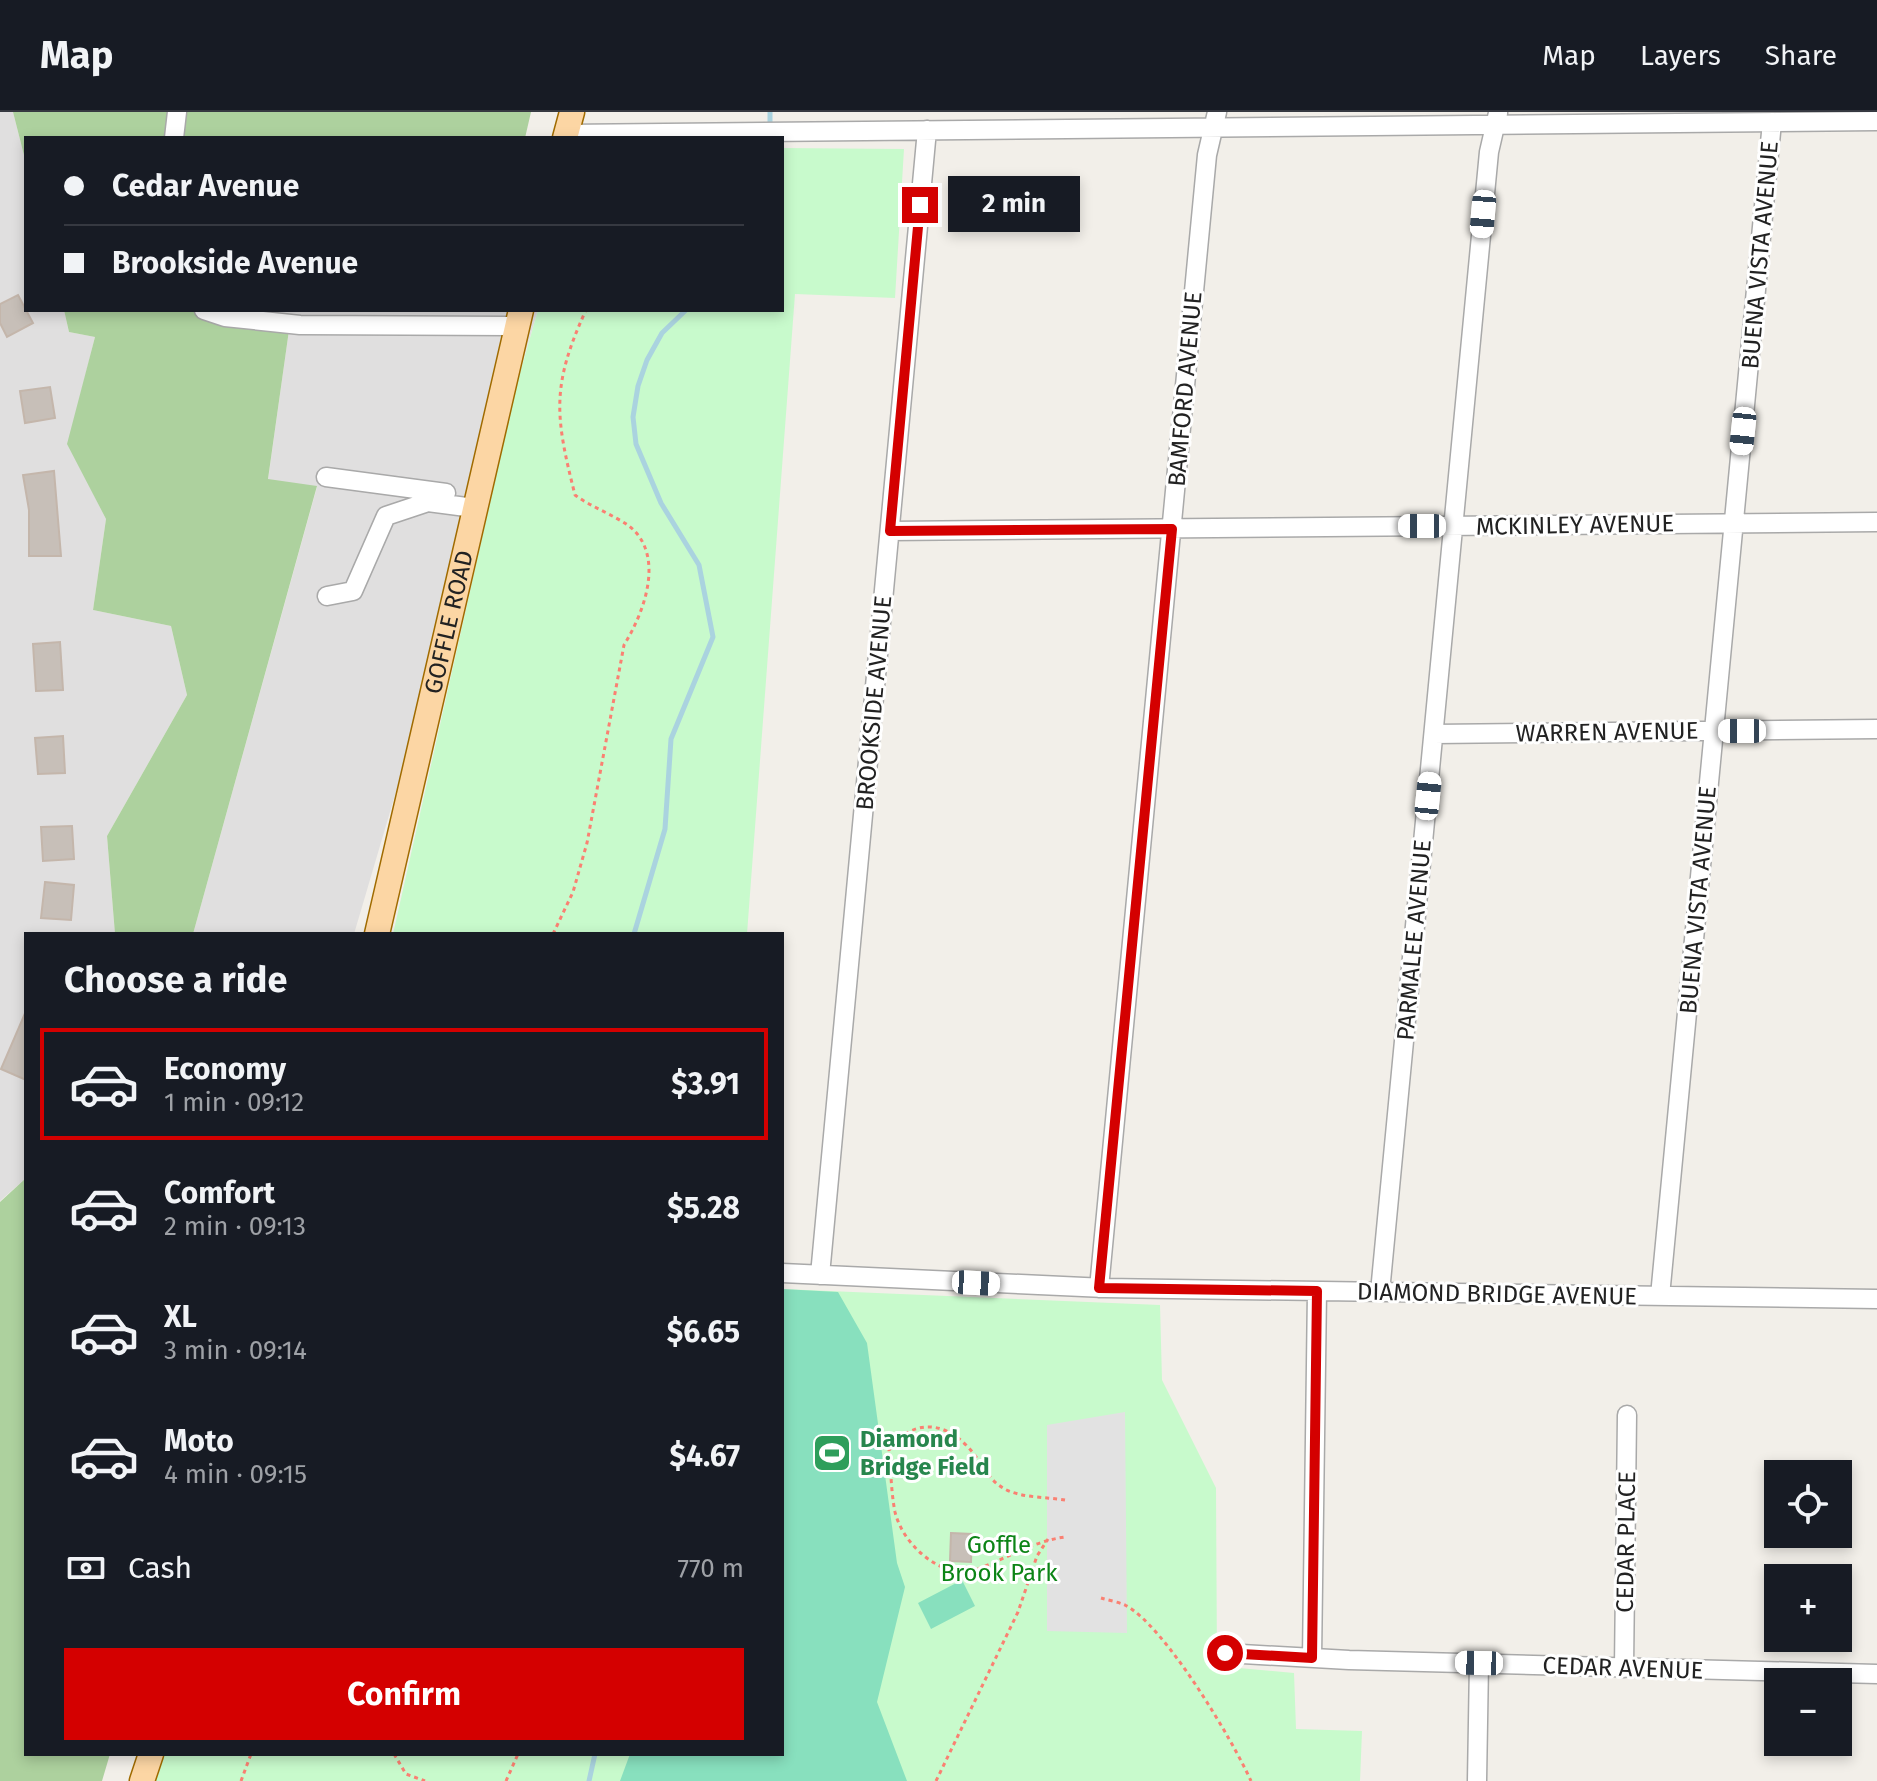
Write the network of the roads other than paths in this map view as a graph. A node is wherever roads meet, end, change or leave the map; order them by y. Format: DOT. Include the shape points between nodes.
graph roads {
  1 [pos="177,112"];
  2 [pos="1812,117"];
  3 [pos="1496,118"];
  4 [pos="1214,120"];
  5 [pos="1877,121"];
  6 [pos="1772,122"];
  7 [pos="568,128"];
  8 [pos="927,130"];
  9 [pos="174,136"];
  10 [pos="210,312"];
  11 [pos="519,318"];
  12 [pos="326,477"];
  13 [pos="475,502"];
  14 [pos="1877,522"];
  15 [pos="1734,523"];
  16 [pos="1453,526"];
  17 [pos="1172,529"];
  18 [pos="890,531"];
  19 [pos="327,596"];
  20 [pos="1877,729"];
  21 [pos="1714,731"];
  22 [pos="1434,734"];
  23 [pos="377,932"];
  24 [pos="784,1273"];
  25 [pos="820,1275"];
  26 [pos="1099,1288"];
  27 [pos="1317,1291"];
  28 [pos="1380,1292"];
  29 [pos="1660,1296"];
  30 [pos="1877,1299"];
  31 [pos="1627,1415"];
  32 [pos="1225,1653"];
  33 [pos="1312,1658"];
  34 [pos="1479,1663"];
  35 [pos="1624,1668"];
  36 [pos="1877,1674"];
  37 [pos="150,1756"];
  38 [pos="142,1781"];
  39 [pos="1477,1781"];
  1 -- 9 [label="street"];
  2 -- 5 [label="street"];
  2 -- 6 [label="street"];
  3 -- 4 [label="street"];
  3 -- 6 [label="street"];
  3 -- 16 [label="street, PARMALEE AVENUE"];
  4 -- 8 [label="street"];
  4 -- 17 [label="street, BAMFORD AVENUE"];
  6 -- 15 [label="street, BUENA VISTA AVENUE"];
  7 -- 8 [label="street"];
  8 -- 18 [label="street, BROOKSIDE AVENUE"];
  10 -- 11 [label="street" via="300,325"];
  11 -- 13 [label="main road, GOFFLE ROAD"];
  12 -- 13 [label="street"];
  13 -- 19 [label="street" via="428,502 386,516 353,591"];
  13 -- 23 [label="main road, GOFFLE ROAD"];
  14 -- 15 [label="street, MCKINLEY AVENUE"];
  15 -- 16 [label="street, MCKINLEY AVENUE"];
  15 -- 21 [label="street, BUENA VISTA AVENUE"];
  16 -- 17 [label="street, MCKINLEY AVENUE"];
  16 -- 22 [label="street, PARMALEE AVENUE"];
  17 -- 18 [label="street, MCKINLEY AVENUE"];
  17 -- 26 [label="street, BAMFORD AVENUE"];
  18 -- 25 [label="street, BROOKSIDE AVENUE"];
  20 -- 21 [label="street, WARREN AVENUE"];
  21 -- 22 [label="street, WARREN AVENUE"];
  21 -- 29 [label="street, BUENA VISTA AVENUE"];
  22 -- 28 [label="street, PARMALEE AVENUE"];
  24 -- 25 [label="street, DIAMOND BRIDGE AVENUE"];
  25 -- 26 [label="street, DIAMOND BRIDGE AVENUE"];
  26 -- 27 [label="street, DIAMOND BRIDGE AVENUE"];
  27 -- 28 [label="street, DIAMOND BRIDGE AVENUE"];
  27 -- 33 [label="street"];
  28 -- 29 [label="street, DIAMOND BRIDGE AVENUE"];
  29 -- 30 [label="street, DIAMOND BRIDGE AVENUE"];
  31 -- 35 [label="street, CEDAR PLACE"];
  32 -- 33 [label="street, CEDAR AVENUE"];
  33 -- 34 [label="street, CEDAR AVENUE"];
  34 -- 35 [label="street, CEDAR AVENUE"];
  34 -- 39 [label="street"];
  35 -- 36 [label="street, CEDAR AVENUE"];
  37 -- 38 [label="main road"];
}
